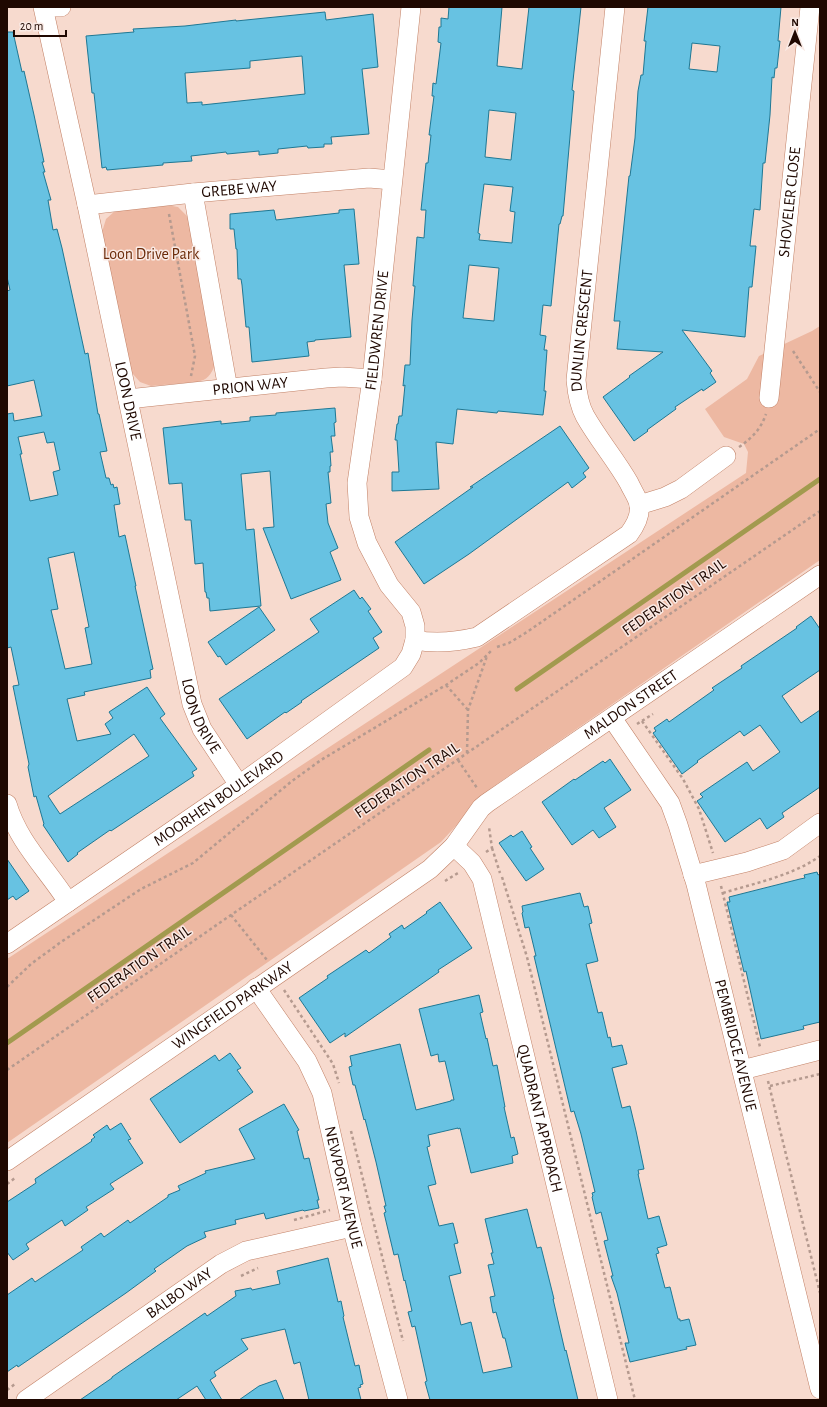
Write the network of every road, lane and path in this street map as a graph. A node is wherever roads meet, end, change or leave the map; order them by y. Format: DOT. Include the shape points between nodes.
graph roads {
  1 [pos="43,7"];
  2 [pos="52,7"];
  3 [pos="61,7"];
  4 [pos="411,7"];
  5 [pos="615,7"];
  6 [pos="810,7"];
  7 [pos="392,180"];
  8 [pos="193,193"];
  9 [pos="87,205"];
  10 [pos="169,213"];
  11 [pos="775,344"];
  12 [pos="372,379"];
  13 [pos="228,389"];
  14 [pos="820,392"];
  15 [pos="191,393"];
  16 [pos="769,398"];
  17 [pos="128,399"];
  18 [pos="820,429"];
  19 [pos="726,456"];
  20 [pos="639,505"];
  21 [pos="820,511"];
  22 [pos="820,575"];
  23 [pos="415,640"];
  24 [pos="488,654"];
  25 [pos="446,685"];
  26 [pos="468,710"];
  27 [pos="612,718"];
  28 [pos="642,721"];
  29 [pos="467,754"];
  30 [pos="458,760"];
  31 [pos="239,784"];
  32 [pos="487,803"];
  33 [pos="7,804"];
  34 [pos="820,823"];
  35 [pos="454,846"];
  36 [pos="492,848"];
  37 [pos="714,855"];
  38 [pos="820,856"];
  39 [pos="693,875"];
  40 [pos="460,876"];
  41 [pos="445,882"];
  42 [pos="723,893"];
  43 [pos="68,902"];
  44 [pos="231,915"];
  45 [pos="7,944"];
  46 [pos="278,974"];
  47 [pos="7,986"];
  48 [pos="292,988"];
  49 [pos="262,996"];
  50 [pos="820,1050"];
  51 [pos="7,1070"];
  52 [pos="742,1070"];
  53 [pos="820,1074"];
  54 [pos="770,1086"];
  55 [pos="7,1161"];
  56 [pos="352,1227"];
  57 [pos="260,1267"];
  58 [pos="240,1276"];
  59 [pos="820,1389"];
  60 [pos="26,1400"];
  61 [pos="398,1400"];
  62 [pos="608,1400"];
  63 [pos="635,1400"];
  1 -- 9 [label="street, LOON DRIVE"];
  2 -- 3 [label="street"];
  4 -- 7 [label="street, FIELDWREN DRIVE"];
  5 -- 20 [label="street, DUNLIN CRESCENT" via="576,380 584,415 625,476"];
  6 -- 11 [label="street, SHOVELER CLOSE"];
  7 -- 8 [label="street, GREBE WAY" via="369,178"];
  7 -- 12 [label="street, FIELDWREN DRIVE"];
  8 -- 9 [label="street, GREBE WAY"];
  8 -- 13 [label="street"];
  9 -- 17 [label="street, LOON DRIVE"];
  10 -- 15 [label="path" via="194,351"];
  11 -- 14 [label="path" via="789,347"];
  11 -- 16 [label="street, SHOVELER CLOSE"];
  12 -- 13 [label="street, PRION WAY" via="326,378"];
  12 -- 23 [label="street, FIELDWREN DRIVE" via="357,483 358,517 367,542 389,585 411,612"];
  13 -- 15 [label="street, PRION WAY"];
  15 -- 17 [label="street, PRION WAY"];
  16 -- 19 [label="path" via="761,426 756,433"];
  17 -- 31 [label="street, LOON DRIVE" via="192,704 202,729"];
  18 -- 24 [label="path" via="527,632"];
  19 -- 20 [label="street" via="681,489"];
  20 -- 23 [label="street" via="637,521 629,534 477,637 462,641 430,643"];
  21 -- 29 [label="path, FEDERATION TRAIL"];
  22 -- 27 [label="street, MALDON STREET"];
  23 -- 31 [label="street, MOORHEN BOULEVARD" via="411,654 403,667"];
  24 -- 25 [label="path"];
  24 -- 26 [label="path"];
  25 -- 26 [label="path"];
  25 -- 47 [label="path" via="321,760 192,863 141,889 61,942"];
  26 -- 29 [label="path"];
  27 -- 32 [label="street, MALDON STREET"];
  27 -- 39 [label="street, PEMBRIDGE AVENUE" via="670,803"];
  28 -- 37 [label="path" via="683,779 699,809"];
  29 -- 30 [label="path, FEDERATION TRAIL"];
  30 -- 32 [label="path"];
  30 -- 44 [label="path, FEDERATION TRAIL"];
  31 -- 43 [label="street, MOORHEN BOULEVARD"];
  32 -- 35 [label="street, MALDON STREET"];
  33 -- 43 [label="street" via="20,837"];
  34 -- 39 [label="street" via="784,850"];
  35 -- 46 [label="street, WINGFIELD PARKWAY" via="430,869"];
  35 -- 62 [label="street, QUADRANT APPROACH" via="472,863 482,880"];
  36 -- 63 [label="path" via="528,957"];
  38 -- 42 [label="path" via="788,873"];
  39 -- 52 [label="street, PEMBRIDGE AVENUE"];
  40 -- 41 [label="path" via="458,873"];
  43 -- 45 [label="street, MOORHEN BOULEVARD"];
  44 -- 46 [label="path"];
  44 -- 51 [label="path, FEDERATION TRAIL"];
  46 -- 49 [label="street, WINGFIELD PARKWAY"];
  48 -- 49 [label="path"];
  49 -- 55 [label="street, WINGFIELD PARKWAY"];
  49 -- 56 [label="street, NEWPORT AVENUE" via="308,1061 322,1093"];
  50 -- 52 [label="street"];
  52 -- 59 [label="street, PEMBRIDGE AVENUE"];
  53 -- 54 [label="path"];
  56 -- 60 [label="street, BALBO WAY" via="246,1251 221,1264"];
  56 -- 61 [label="street, NEWPORT AVENUE"];
  57 -- 58 [label="path"];
}
